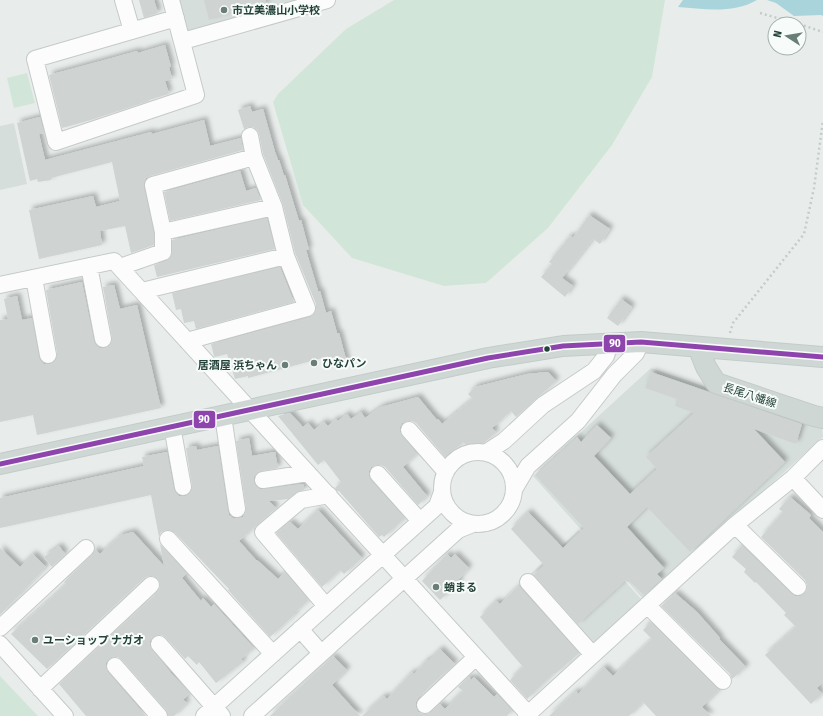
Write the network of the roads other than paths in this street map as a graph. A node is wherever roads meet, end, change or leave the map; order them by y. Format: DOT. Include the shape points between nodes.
graph roads {
  1 [pos="123,0"];
  2 [pos="171,0"];
  3 [pos="327,0"];
  4 [pos="176,18"];
  5 [pos="132,31"];
  6 [pos="183,41"];
  7 [pos="250,136"];
  8 [pos="254,157"];
  9 [pos="274,207"];
  10 [pos="163,232"];
  11 [pos="286,256"];
  12 [pos="117,264"];
  13 [pos="89,266"];
  14 [pos="34,278"];
  15 [pos="0,285"];
  16 [pos="142,291"];
  17 [pos="103,339"];
  18 [pos="187,340"];
  19 [pos="641,342"];
  20 [pos="610,343"];
  21 [pos="698,347"];
  22 [pos="48,355"];
  23 [pos="823,357"];
  24 [pos="250,409"];
  25 [pos="223,416"];
  26 [pos="823,418"];
  27 [pos="172,426"];
  28 [pos="409,430"];
  29 [pos="823,448"];
  30 [pos="487,452"];
  31 [pos="0,464"];
  32 [pos="446,472"];
  33 [pos="308,473"];
  34 [pos="378,474"];
  35 [pos="793,478"];
  36 [pos="263,480"];
  37 [pos="183,487"];
  38 [pos="515,488"];
  39 [pos="442,492"];
  40 [pos="329,495"];
  41 [pos="238,508"];
  42 [pos="823,510"];
  43 [pos="420,521"];
  44 [pos="473,524"];
  45 [pos="734,525"];
  46 [pos="168,539"];
  47 [pos="86,548"];
  48 [pos="383,555"];
  49 [pos="405,578"];
  50 [pos="528,582"];
  51 [pos="151,585"];
  52 [pos="798,587"];
  53 [pos="648,605"];
  54 [pos="326,606"];
  55 [pos="0,628"];
  56 [pos="300,629"];
  57 [pos="0,644"];
  58 [pos="159,644"];
  59 [pos="322,653"];
  60 [pos="272,654"];
  61 [pos="593,655"];
  62 [pos="476,657"];
  63 [pos="115,666"];
  64 [pos="723,681"];
  65 [pos="40,688"];
  66 [pos="425,705"];
  67 [pos="214,713"];
  68 [pos="528,715"];
  69 [pos="66,716"];
  70 [pos="159,716"];
  71 [pos="252,716"];
  1 -- 5 [label="street"];
  2 -- 4 [label="street"];
  3 -- 6 [label="street"];
  4 -- 5 [label="street"];
  4 -- 6 [label="street"];
  5 -- 6 [label="street" via="35,59 56,142 196,95"];
  7 -- 8 [label="street"];
  8 -- 9 [label="street"];
  8 -- 10 [label="street" via="153,185"];
  9 -- 10 [label="street"];
  9 -- 11 [label="street"];
  10 -- 12 [label="street" via="163,252"];
  11 -- 16 [label="street"];
  11 -- 18 [label="street" via="307,308"];
  12 -- 13 [label="street"];
  12 -- 16 [label="street"];
  13 -- 14 [label="street"];
  13 -- 17 [label="street"];
  14 -- 15 [label="street"];
  14 -- 22 [label="street"];
  16 -- 18 [label="street"];
  18 -- 24 [label="street"];
  19 -- 20 [label="main road"];
  19 -- 21 [label="main road"];
  19 -- 38 [label="street" via="636,352 614,375 578,421 528,466"];
  20 -- 24 [label="main road" via="562,346 488,358"];
  20 -- 30 [label="street" via="606,356 594,371 543,405 504,441"];
  21 -- 23 [label="main road"];
  21 -- 26 [label="main road, 長尾八幡線" via="716,384"];
  24 -- 25 [label="main road"];
  24 -- 33 [label="street"];
  25 -- 27 [label="main road"];
  25 -- 41 [label="street"];
  27 -- 31 [label="main road"];
  27 -- 37 [label="street"];
  28 -- 32 [label="street"];
  29 -- 35 [label="street"];
  30 -- 32 [label="street" via="475,451 464,454 454,460"];
  30 -- 38 [label="street" via="498,457 506,465"];
  32 -- 39 [label="street" via="442,480"];
  33 -- 36 [label="street"];
  33 -- 40 [label="street"];
  34 -- 43 [label="street"];
  35 -- 42 [label="street"];
  35 -- 45 [label="street"];
  38 -- 44 [label="street" via="506,511 497,519 485,524"];
  39 -- 43 [label="street" via="437,506"];
  39 -- 44 [label="street" via="451,513"];
  40 -- 48 [label="street"];
  40 -- 54 [label="street" via="302,500 264,532"];
  43 -- 48 [label="street"];
  44 -- 49 [label="street" via="458,530"];
  45 -- 52 [label="street"];
  45 -- 53 [label="street"];
  46 -- 60 [label="street"];
  47 -- 55 [label="street"];
  48 -- 49 [label="street"];
  48 -- 54 [label="street"];
  49 -- 59 [label="street"];
  49 -- 62 [label="street"];
  50 -- 61 [label="street"];
  51 -- 65 [label="street"];
  53 -- 61 [label="street"];
  53 -- 64 [label="street"];
  54 -- 56 [label="street"];
  56 -- 59 [label="street"];
  56 -- 60 [label="street"];
  57 -- 65 [label="street"];
  58 -- 67 [label="street"];
  59 -- 71 [label="street"];
  60 -- 67 [label="street"];
  61 -- 68 [label="street"];
  62 -- 66 [label="street"];
  62 -- 68 [label="street"];
  63 -- 70 [label="street"];
  65 -- 69 [label="street"];
}
